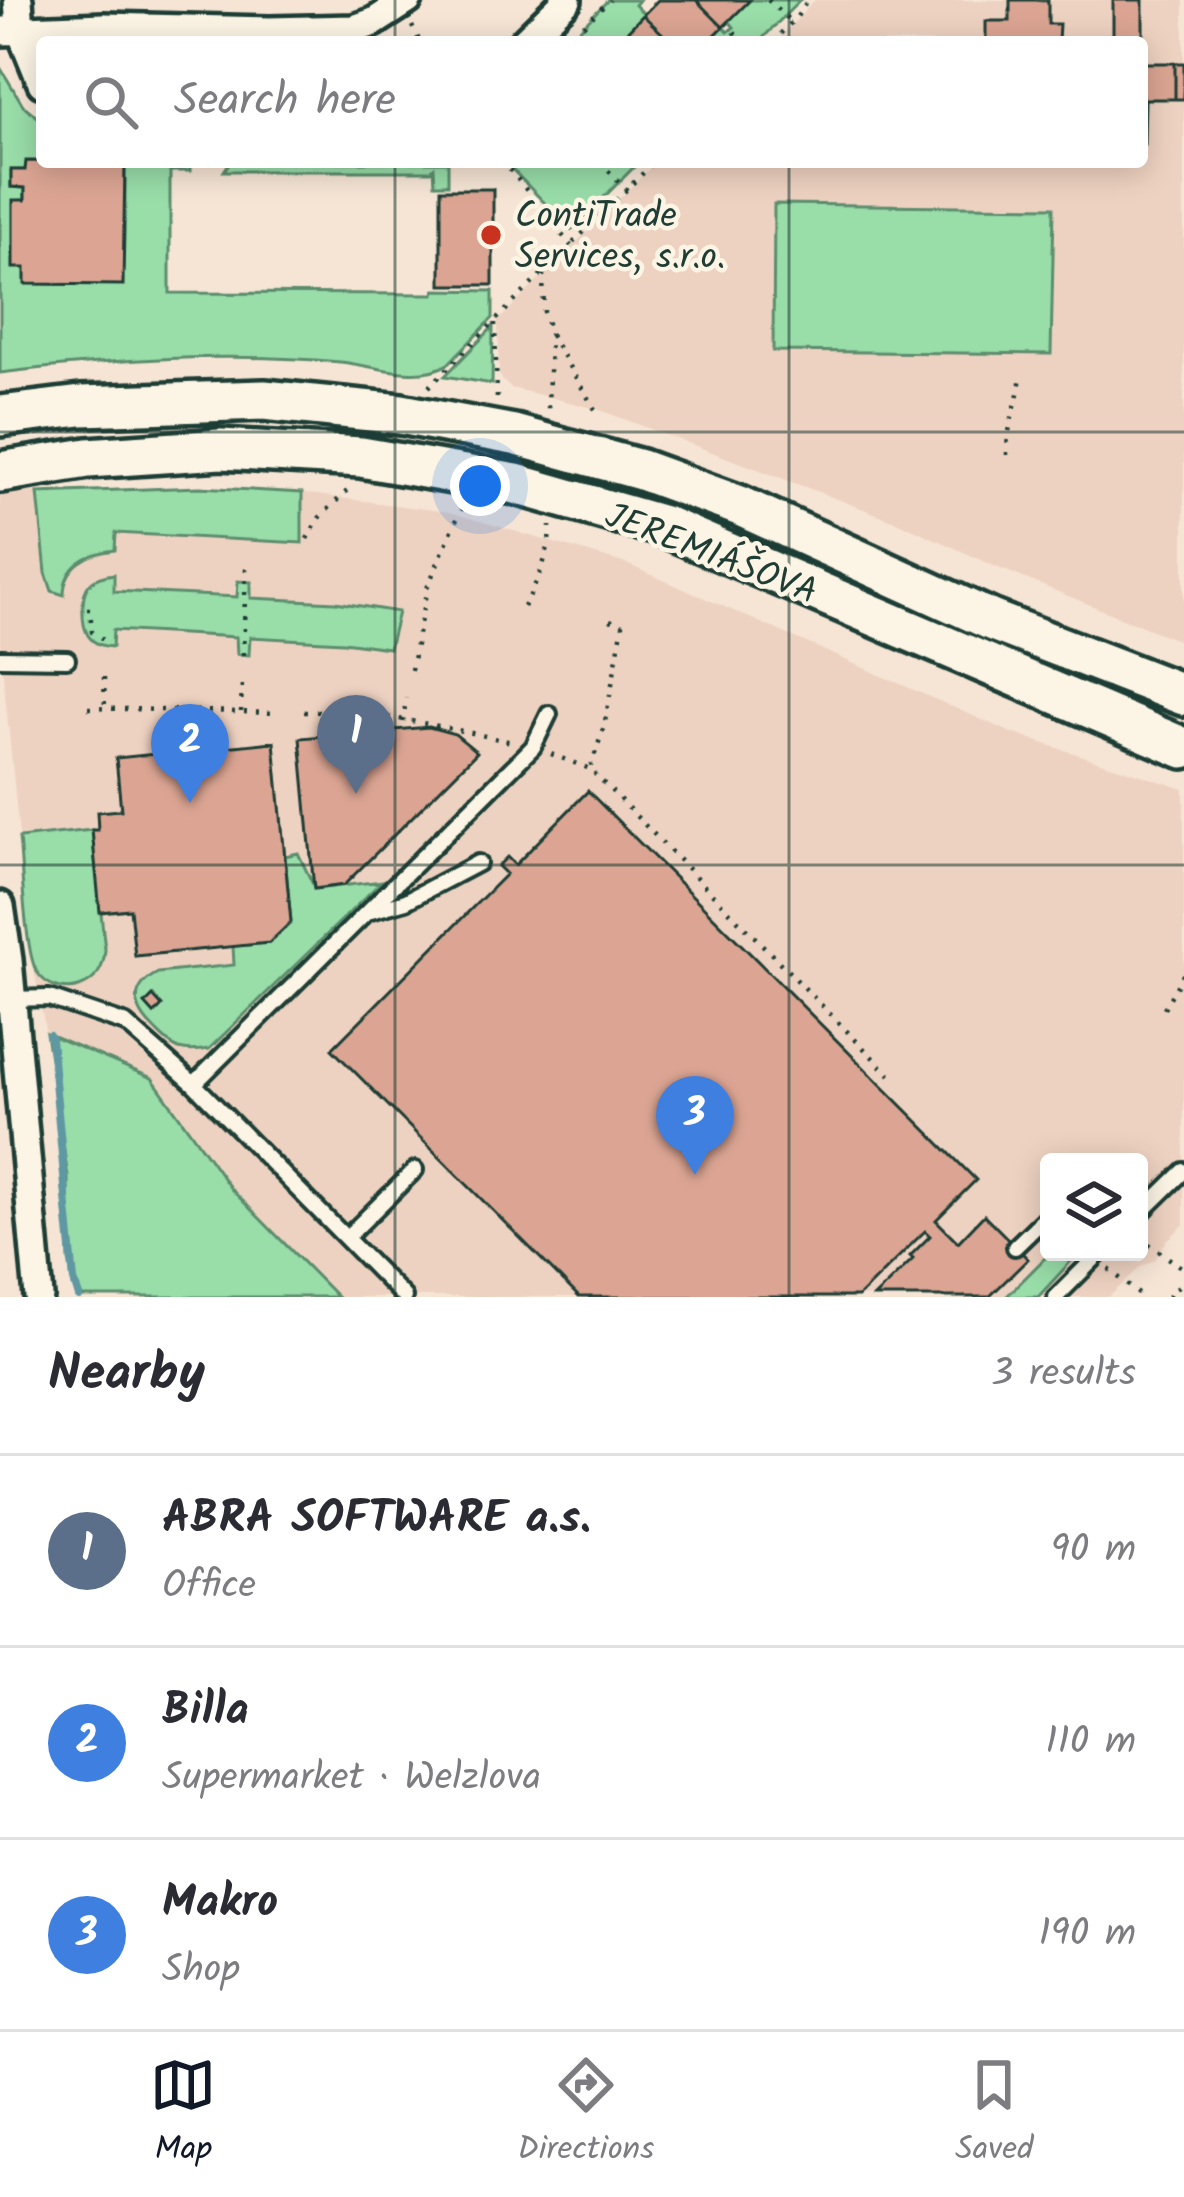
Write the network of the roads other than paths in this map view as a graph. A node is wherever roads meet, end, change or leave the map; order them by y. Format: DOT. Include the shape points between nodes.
graph roads {
  1 [pos="408,0"];
  2 [pos="567,0"];
  3 [pos="13,20"];
  4 [pos="530,36"];
  5 [pos="36,70"];
  6 [pos="0,416"];
  7 [pos="0,472"];
  8 [pos="0,658"];
  9 [pos="67,658"];
  10 [pos="1184,695"];
  11 [pos="549,714"];
  12 [pos="1184,748"];
  13 [pos="478,863"];
  14 [pos="0,906"];
  15 [pos="366,913"];
  16 [pos="5,1000"];
  17 [pos="194,1084"];
  18 [pos="415,1170"];
  19 [pos="1184,1171"];
  20 [pos="1148,1206"];
  21 [pos="1040,1223"];
  22 [pos="346,1238"];
  23 [pos="1015,1247"];
  24 [pos="1092,1261"];
  25 [pos="39,1297"];
  26 [pos="404,1297"];
  27 [pos="1056,1297"];
  1 -- 3 [label="street" via="354,29"];
  2 -- 4 [label="street"];
  3 -- 5 [label="street"];
  6 -- 10 [label="main road, JEREMIÁŠOVA" via="264,400 514,435 740,506 993,622"];
  7 -- 12 [label="main road, JEREMIÁŠOVA" via="221,449 362,457 517,484 667,527"];
  8 -- 9 [label="lane"];
  11 -- 15 [label="lane" via="532,747"];
  13 -- 15 [label="lane"];
  14 -- 16 [label="street"];
  15 -- 17 [label="lane"];
  16 -- 17 [label="lane" via="50,998 126,1024"];
  16 -- 25 [label="street"];
  17 -- 22 [label="lane"];
  18 -- 22 [label="lane"];
  19 -- 20 [label="lane"];
  21 -- 23 [label="lane"];
  22 -- 26 [label="lane"];
  24 -- 27 [label="lane"];
}
